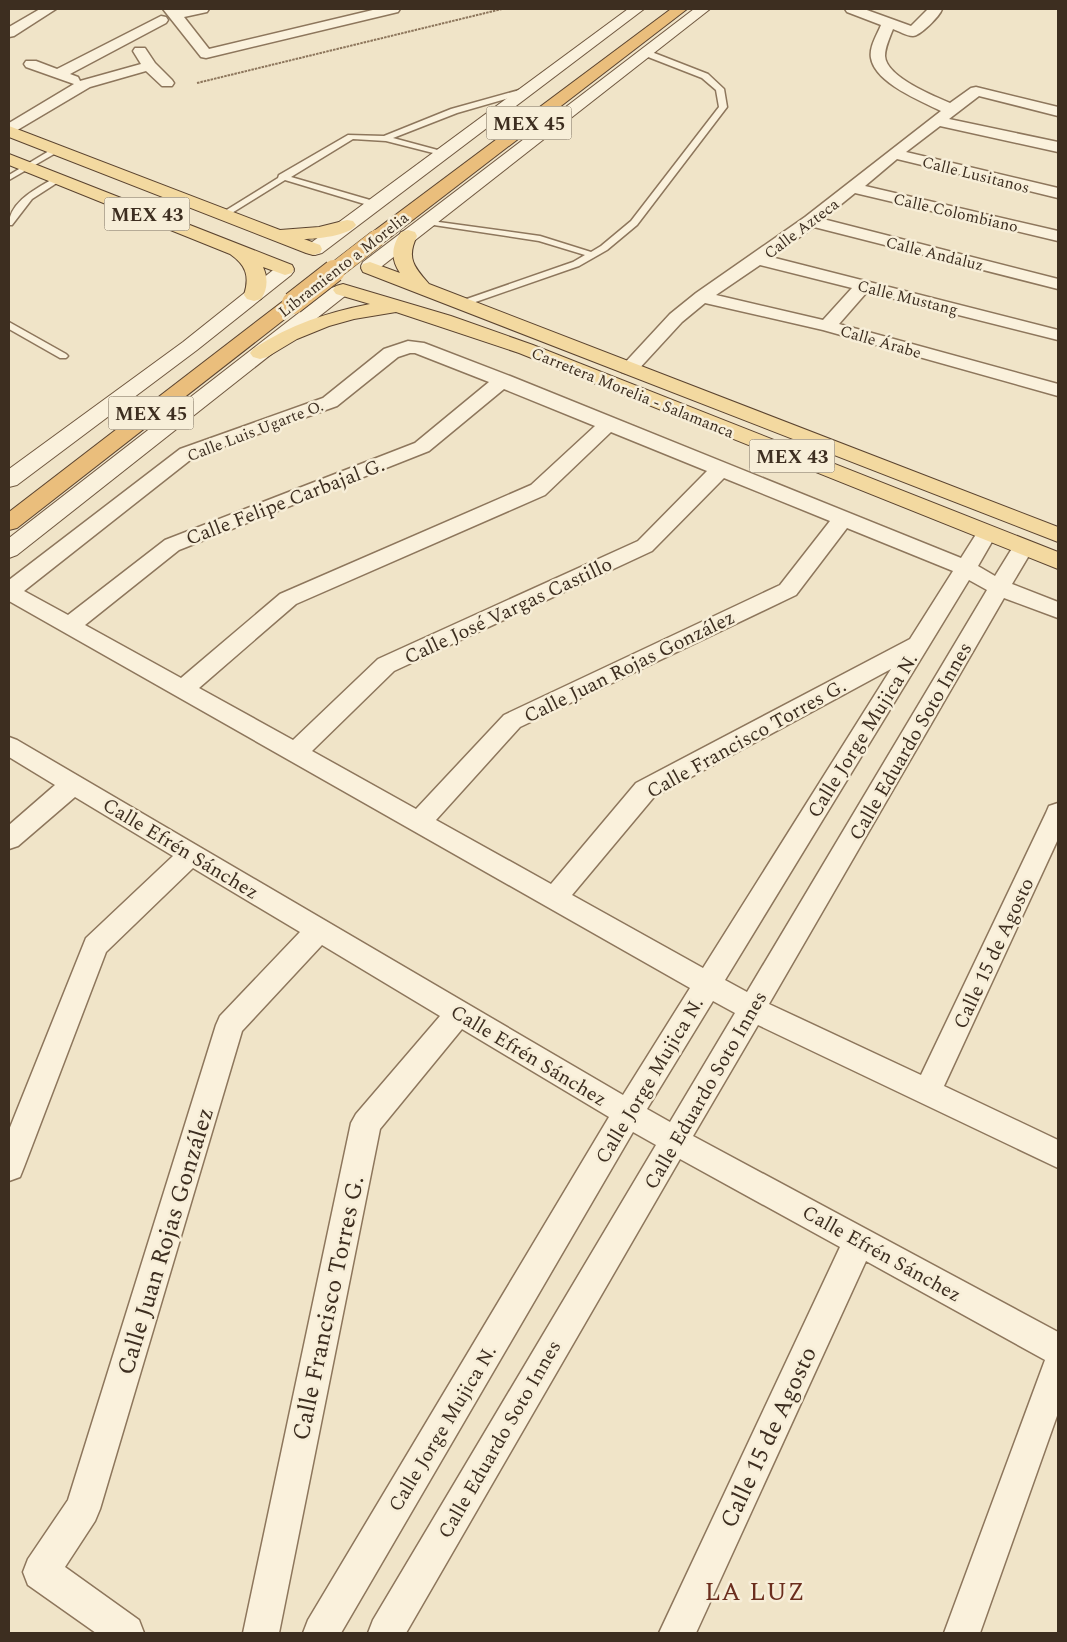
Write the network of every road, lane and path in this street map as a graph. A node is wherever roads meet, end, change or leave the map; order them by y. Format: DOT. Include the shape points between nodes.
graph roads {
  1 [pos="29,9"];
  2 [pos="48,9"];
  3 [pos="202,9"];
  4 [pos="393,9"];
  5 [pos="502,9"];
  6 [pos="637,9"];
  7 [pos="660,9"];
  8 [pos="680,9"];
  9 [pos="703,9"];
  10 [pos="852,9"];
  11 [pos="935,9"];
  12 [pos="173,12"];
  13 [pos="161,20"];
  14 [pos="9,21"];
  15 [pos="888,23"];
  16 [pos="9,32"];
  17 [pos="132,37"];
  18 [pos="646,53"];
  19 [pos="31,64"];
  20 [pos="149,66"];
  21 [pos="58,74"];
  22 [pos="167,83"];
  23 [pos="197,83"];
  24 [pos="85,84"];
  25 [pos="530,89"];
  26 [pos="952,110"];
  27 [pos="1058,111"];
  28 [pos="937,121"];
  29 [pos="9,130"];
  30 [pos="386,138"];
  31 [pos="1058,147"];
  32 [pos="57,150"];
  33 [pos="442,154"];
  34 [pos="894,154"];
  35 [pos="9,159"];
  36 [pos="27,166"];
  37 [pos="282,177"];
  38 [pos="9,178"];
  39 [pos="59,179"];
  40 [pos="854,188"];
  41 [pos="1058,193"];
  42 [pos="374,204"];
  43 [pos="224,214"];
  44 [pos="427,222"];
  45 [pos="811,222"];
  46 [pos="9,223"];
  47 [pos="258,227"];
  48 [pos="353,228"];
  49 [pos="408,236"];
  50 [pos="1058,236"];
  51 [pos="228,246"];
  52 [pos="314,249"];
  53 [pos="593,255"];
  54 [pos="758,260"];
  55 [pos="370,267"];
  56 [pos="284,270"];
  57 [pos="1058,284"];
  58 [pos="863,286"];
  59 [pos="423,289"];
  60 [pos="341,291"];
  61 [pos="702,297"];
  62 [pos="274,298"];
  63 [pos="461,304"];
  64 [pos="403,307"];
  65 [pos="9,324"];
  66 [pos="827,326"];
  67 [pos="1058,335"];
  68 [pos="260,352"];
  69 [pos="63,356"];
  70 [pos="629,368"];
  71 [pos="503,380"];
  72 [pos="1058,390"];
  73 [pos="609,423"];
  74 [pos="721,469"];
  75 [pos="9,480"];
  76 [pos="954,494"];
  77 [pos="9,500"];
  78 [pos="843,519"];
  79 [pos="9,523"];
  80 [pos="987,533"];
  81 [pos="1058,535"];
  82 [pos="1023,547"];
  83 [pos="9,550"];
  84 [pos="1058,561"];
  85 [pos="965,568"];
  86 [pos="1000,588"];
  87 [pos="9,592"];
  88 [pos="1058,610"];
  89 [pos="69,626"];
  90 [pos="917,645"];
  91 [pos="182,690"];
  92 [pos="9,746"];
  93 [pos="295,753"];
  94 [pos="73,784"];
  95 [pos="1058,813"];
  96 [pos="419,822"];
  97 [pos="9,839"];
  98 [pos="191,854"];
  99 [pos="554,899"];
  100 [pos="319,930"];
  101 [pos="708,985"];
  102 [pos="752,1009"];
  103 [pos="459,1013"];
  104 [pos="928,1092"];
  105 [pos="628,1113"];
  106 [pos="675,1141"];
  107 [pos="1058,1154"];
  108 [pos="9,1167"];
  109 [pos="859,1241"];
  110 [pos="1058,1349"];
  111 [pos="1058,1368"];
  112 [pos="126,1633"];
  113 [pos="261,1633"];
  114 [pos="321,1633"];
  115 [pos="386,1633"];
  116 [pos="677,1633"];
  117 [pos="962,1633"];
  1 -- 14 [label="street"];
  2 -- 16 [label="street"];
  3 -- 12 [label="street"];
  4 -- 12 [label="street" via="206,54"];
  5 -- 23 [label="path"];
  6 -- 25 [label="main road"];
  7 -- 48 [label="highway, Libramiento a Morelia / MEX 45"];
  8 -- 62 [label="highway, Libramiento a Morelia / MEX 45, bridge" via="377,238"];
  9 -- 18 [label="main road"];
  10 -- 15 [label="street"];
  11 -- 15 [label="street" via="934,14 913,32"];
  13 -- 17 [label="street"];
  15 -- 26 [label="street" via="878,57 882,68 892,78"];
  17 -- 20 [label="street"];
  17 -- 21 [label="street"];
  18 -- 44 [label="main road"];
  18 -- 53 [label="lane" via="705,76 720,89 723,107 634,224"];
  19 -- 21 [label="street"];
  20 -- 22 [label="street"];
  20 -- 24 [label="street"];
  21 -- 24 [label="street"];
  24 -- 29 [label="street"];
  25 -- 30 [label="lane" via="454,111"];
  25 -- 33 [label="main road"];
  26 -- 27 [label="street, Calle Azteca" via="976,91"];
  26 -- 28 [label="street, Calle Azteca"];
  28 -- 31 [label="street"];
  28 -- 34 [label="street, Calle Azteca"];
  29 -- 32 [label="main road, MEX 43"];
  30 -- 33 [label="lane"];
  30 -- 37 [label="lane" via="351,137"];
  32 -- 36 [label="lane"];
  32 -- 43 [label="main road, MEX 43"];
  33 -- 42 [label="main road"];
  34 -- 40 [label="street, Calle Azteca"];
  34 -- 41 [label="street, Calle Lusitanos"];
  35 -- 36 [label="main road, MEX 43"];
  36 -- 38 [label="lane"];
  36 -- 39 [label="main road, MEX 43"];
  37 -- 42 [label="lane"];
  37 -- 43 [label="lane"];
  39 -- 46 [label="lane" via="30,197"];
  39 -- 51 [label="main road, MEX 43"];
  40 -- 45 [label="street, Calle Azteca"];
  40 -- 50 [label="street, Calle Colombiano"];
  42 -- 48 [label="main road"];
  43 -- 47 [label="main road, MEX 43"];
  44 -- 49 [label="main road"];
  44 -- 53 [label="lane" via="540,239"];
  45 -- 54 [label="street, Calle Azteca"];
  45 -- 57 [label="street, Calle Andaluz"];
  47 -- 48 [label="main road" via="291,234"];
  47 -- 51 [label="main road"];
  47 -- 52 [label="main road, MEX 43"];
  48 -- 52 [label="main road"];
  48 -- 62 [label="highway, Libramiento a Morelia / MEX 45"];
  49 -- 55 [label="main road"];
  49 -- 59 [label="main road" via="401,251 404,266"];
  51 -- 56 [label="main road, MEX 43"];
  51 -- 62 [label="main road" via="250,261 256,269 258,286"];
  52 -- 55 [label="main road, MEX 43" via="332,247 354,251 365,258"];
  52 -- 56 [label="main road, MEX 43" via="294,257"];
  53 -- 63 [label="lane" via="576,264"];
  54 -- 58 [label="street, Calle Mustang"];
  54 -- 61 [label="street, Calle Azteca"];
  55 -- 59 [label="main road, Carretera Morelia - Salamanca / MEX 43"];
  55 -- 60 [label="main road, MEX 43" via="367,277 361,282"];
  56 -- 60 [label="main road, MEX 43" via="290,283 300,289 314,293"];
  56 -- 62 [label="main road"];
  58 -- 66 [label="street"];
  58 -- 67 [label="street, Calle Mustang"];
  59 -- 63 [label="main road, Carretera Morelia - Salamanca / MEX 43"];
  60 -- 64 [label="main road, Carretera Morelia - Salamanca / MEX 43"];
  60 -- 68 [label="main road"];
  61 -- 66 [label="street, Calle Árabe"];
  61 -- 70 [label="street, Calle Azteca" via="676,318"];
  62 -- 75 [label="main road" via="190,346"];
  62 -- 77 [label="highway, Libramiento a Morelia / MEX 45"];
  62 -- 79 [label="highway, Libramiento a Morelia / MEX 45"];
  63 -- 70 [label="main road, Carretera Morelia - Salamanca / MEX 43"];
  64 -- 68 [label="main road" via="324,320 300,329"];
  64 -- 80 [label="main road, Carretera Morelia - Salamanca / MEX 43" via="526,349"];
  65 -- 69 [label="lane"];
  66 -- 72 [label="street, Calle Árabe"];
  68 -- 83 [label="main road"];
  70 -- 76 [label="main road, Carretera Morelia - Salamanca / MEX 43"];
  71 -- 73 [label="street"];
  71 -- 87 [label="street, Calle Luis Ugarte O." via="428,349 408,347 390,353 330,402 187,453"];
  71 -- 89 [label="street, Calle Felipe Carbajal G." via="422,447 172,545"];
  73 -- 74 [label="street"];
  73 -- 91 [label="street" via="538,490 288,599"];
  74 -- 78 [label="street"];
  74 -- 93 [label="street, Calle José Vargas Castillo" via="645,546 386,665"];
  76 -- 81 [label="main road, Carretera Morelia - Salamanca / MEX 43"];
  76 -- 82 [label="main road" via="988,514"];
  78 -- 85 [label="street"];
  78 -- 96 [label="street, Calle Juan Rojas González" via="788,590 512,721"];
  80 -- 82 [label="main road, Carretera Morelia - Salamanca / MEX 43"];
  80 -- 85 [label="street, Calle Jorge Mujica N."];
  82 -- 84 [label="main road, Carretera Morelia - Salamanca / MEX 43"];
  82 -- 86 [label="street, Calle Eduardo Soto Innes"];
  85 -- 86 [label="street"];
  85 -- 90 [label="street, Calle Jorge Mujica N."];
  86 -- 88 [label="street"];
  86 -- 102 [label="street, Calle Eduardo Soto Innes"];
  87 -- 89 [label="street"];
  89 -- 91 [label="street"];
  90 -- 99 [label="street, Calle Francisco Torres G." via="645,790"];
  90 -- 101 [label="street, Calle Jorge Mujica N."];
  91 -- 93 [label="street"];
  92 -- 94 [label="street, Calle Efrén Sánchez"];
  93 -- 96 [label="street"];
  94 -- 97 [label="street"];
  94 -- 98 [label="street, Calle Efrén Sánchez"];
  95 -- 104 [label="street, Calle 15 de Agosto"];
  96 -- 99 [label="street"];
  98 -- 100 [label="street, Calle Efrén Sánchez"];
  98 -- 108 [label="street" via="95,946"];
  99 -- 101 [label="street"];
  100 -- 103 [label="street, Calle Efrén Sánchez"];
  100 -- 112 [label="street, Calle Juan Rojas González" via="230,1025 83,1509 41,1572"];
  101 -- 102 [label="street"];
  101 -- 105 [label="street, Calle Jorge Mujica N."];
  102 -- 104 [label="street"];
  102 -- 106 [label="street, Calle Eduardo Soto Innes"];
  103 -- 105 [label="street, Calle Efrén Sánchez"];
  103 -- 113 [label="street, Calle Francisco Torres G." via="366,1123"];
  104 -- 107 [label="street"];
  105 -- 106 [label="street, Calle Efrén Sánchez"];
  105 -- 114 [label="street, Calle Jorge Mujica N."];
  106 -- 109 [label="street, Calle Efrén Sánchez"];
  106 -- 115 [label="street, Calle Eduardo Soto Innes"];
  109 -- 110 [label="street, Calle Efrén Sánchez"];
  109 -- 116 [label="street, Calle 15 de Agosto"];
  111 -- 117 [label="street"];
}
